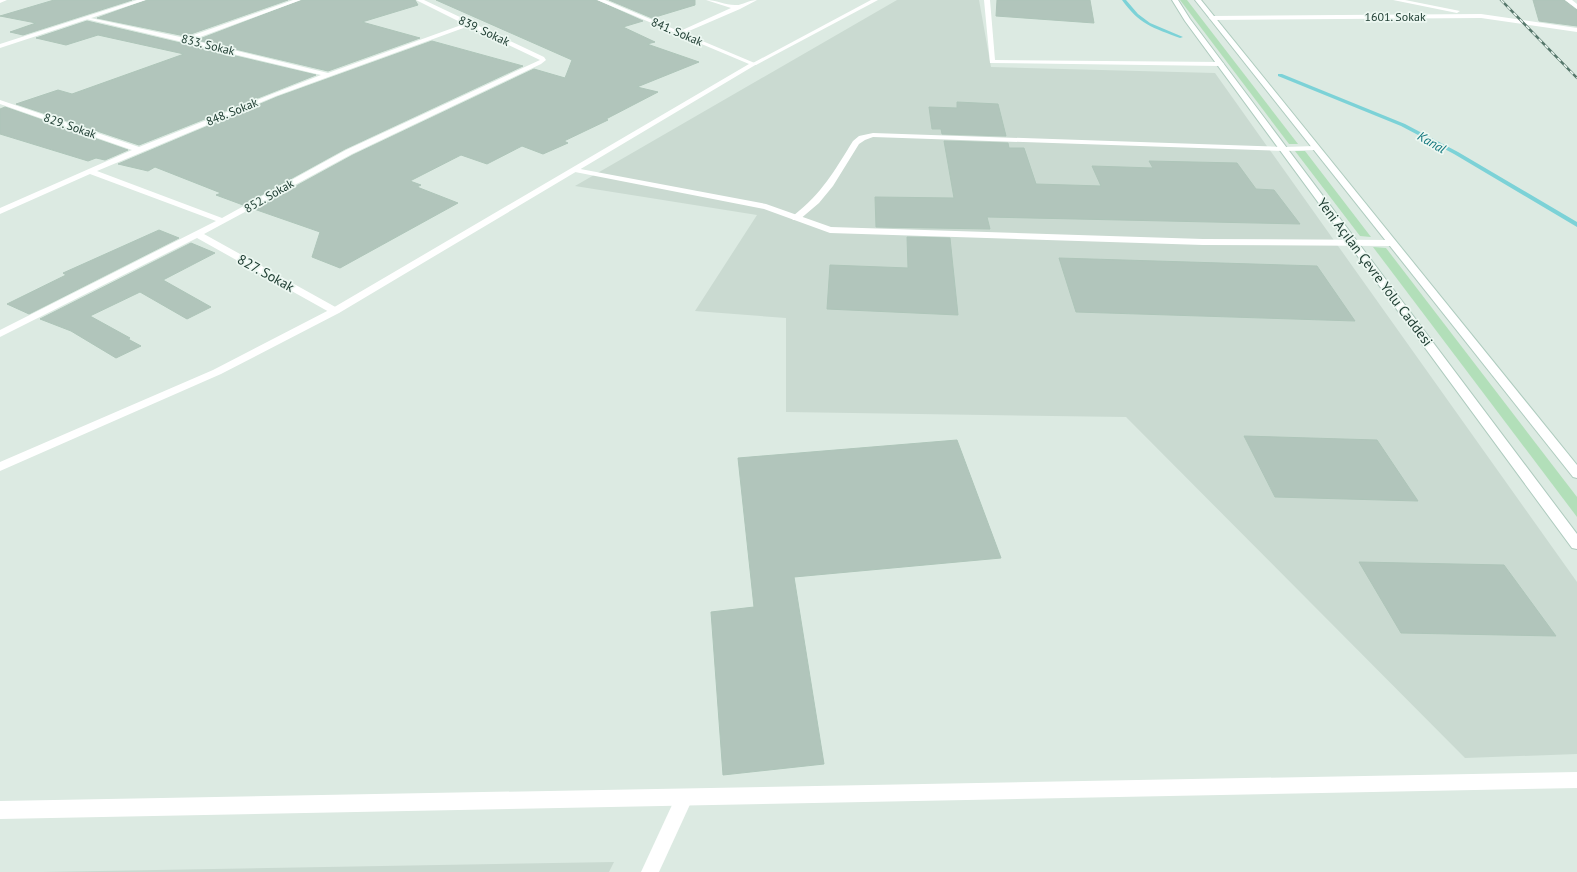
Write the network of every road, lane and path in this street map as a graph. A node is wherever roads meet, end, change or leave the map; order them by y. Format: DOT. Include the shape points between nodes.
graph roads {
  1 [pos="4,0"];
  2 [pos="143,0"];
  3 [pos="298,0"];
  4 [pos="419,0"];
  5 [pos="600,0"];
  6 [pos="709,0"];
  7 [pos="754,0"];
  8 [pos="876,0"];
  9 [pos="987,0"];
  10 [pos="1175,0"];
  11 [pos="1198,0"];
  12 [pos="1396,0"];
  13 [pos="1423,0"];
  14 [pos="1568,0"];
  15 [pos="0,1"];
  16 [pos="1417,4"];
  17 [pos="738,8"];
  18 [pos="1577,8"];
  19 [pos="1481,16"];
  20 [pos="88,18"];
  21 [pos="1212,18"];
  22 [pos="469,24"];
  23 [pos="1577,30"];
  24 [pos="680,33"];
  25 [pos="185,40"];
  26 [pos="0,46"];
  27 [pos="539,63"];
  28 [pos="754,64"];
  29 [pos="1221,64"];
  30 [pos="328,75"];
  31 [pos="0,102"];
  32 [pos="1316,148"];
  33 [pos="1284,149"];
  34 [pos="139,150"];
  35 [pos="575,170"];
  36 [pos="91,172"];
  37 [pos="0,211"];
  38 [pos="796,218"];
  39 [pos="223,221"];
  40 [pos="197,234"];
  41 [pos="1353,242"];
  42 [pos="1392,243"];
  43 [pos="335,311"];
  44 [pos="0,334"];
  45 [pos="0,467"];
  46 [pos="1577,474"];
  47 [pos="1577,544"];
  48 [pos="1577,780"];
  49 [pos="684,798"];
  50 [pos="0,810"];
  51 [pos="650,872"];
  1 -- 15 [label="street"];
  2 -- 20 [label="street"];
  3 -- 25 [label="street"];
  4 -- 22 [label="street, 839. Sokak"];
  5 -- 24 [label="street, 841. Sokak"];
  6 -- 17 [label="street"];
  7 -- 17 [label="street"];
  8 -- 28 [label="street"];
  9 -- 29 [label="street" via="992,62"];
  10 -- 29 [label="street, Yeni Açılan Çevre Yolu Caddesi"];
  11 -- 21 [label="street, Yeni Açılan Çevre Yolu Caddesi"];
  12 -- 16 [label="street"];
  13 -- 16 [label="street"];
  14 -- 18 [label="street"];
  16 -- 19 [label="street"];
  17 -- 24 [label="street"];
  19 -- 21 [label="street, 1601. Sokak"];
  19 -- 23 [label="street, 1601. Sokak"];
  20 -- 25 [label="street, 833. Sokak"];
  20 -- 26 [label="street"];
  21 -- 32 [label="street, Yeni Açılan Çevre Yolu Caddesi"];
  22 -- 27 [label="street, 839. Sokak" via="542,58"];
  22 -- 30 [label="street, 848. Sokak"];
  24 -- 28 [label="street, 841. Sokak"];
  25 -- 30 [label="street, 833. Sokak"];
  27 -- 39 [label="street, 852. Sokak" via="349,152"];
  28 -- 35 [label="street"];
  29 -- 33 [label="street, Yeni Açılan Çevre Yolu Caddesi"];
  30 -- 34 [label="street, 848. Sokak"];
  31 -- 34 [label="street, 829. Sokak"];
  32 -- 33 [label="street"];
  32 -- 42 [label="street, Yeni Açılan Çevre Yolu Caddesi"];
  33 -- 38 [label="street" via="874,135 862,138 856,143 828,189"];
  33 -- 41 [label="street, Yeni Açılan Çevre Yolu Caddesi"];
  34 -- 36 [label="street, 848. Sokak"];
  35 -- 38 [label="street" via="766,207"];
  35 -- 43 [label="street"];
  36 -- 37 [label="street, 848. Sokak"];
  36 -- 39 [label="street"];
  38 -- 41 [label="street" via="830,230 857,232 1203,242"];
  39 -- 40 [label="street, 852. Sokak"];
  40 -- 43 [label="street, 827. Sokak"];
  40 -- 44 [label="street, 852. Sokak"];
  41 -- 42 [label="street"];
  41 -- 47 [label="street, Yeni Açılan Çevre Yolu Caddesi"];
  42 -- 46 [label="street, Yeni Açılan Çevre Yolu Caddesi"];
  43 -- 45 [label="street" via="217,372"];
  48 -- 49 [label="street"];
  49 -- 50 [label="street"];
  49 -- 51 [label="street"];
}
